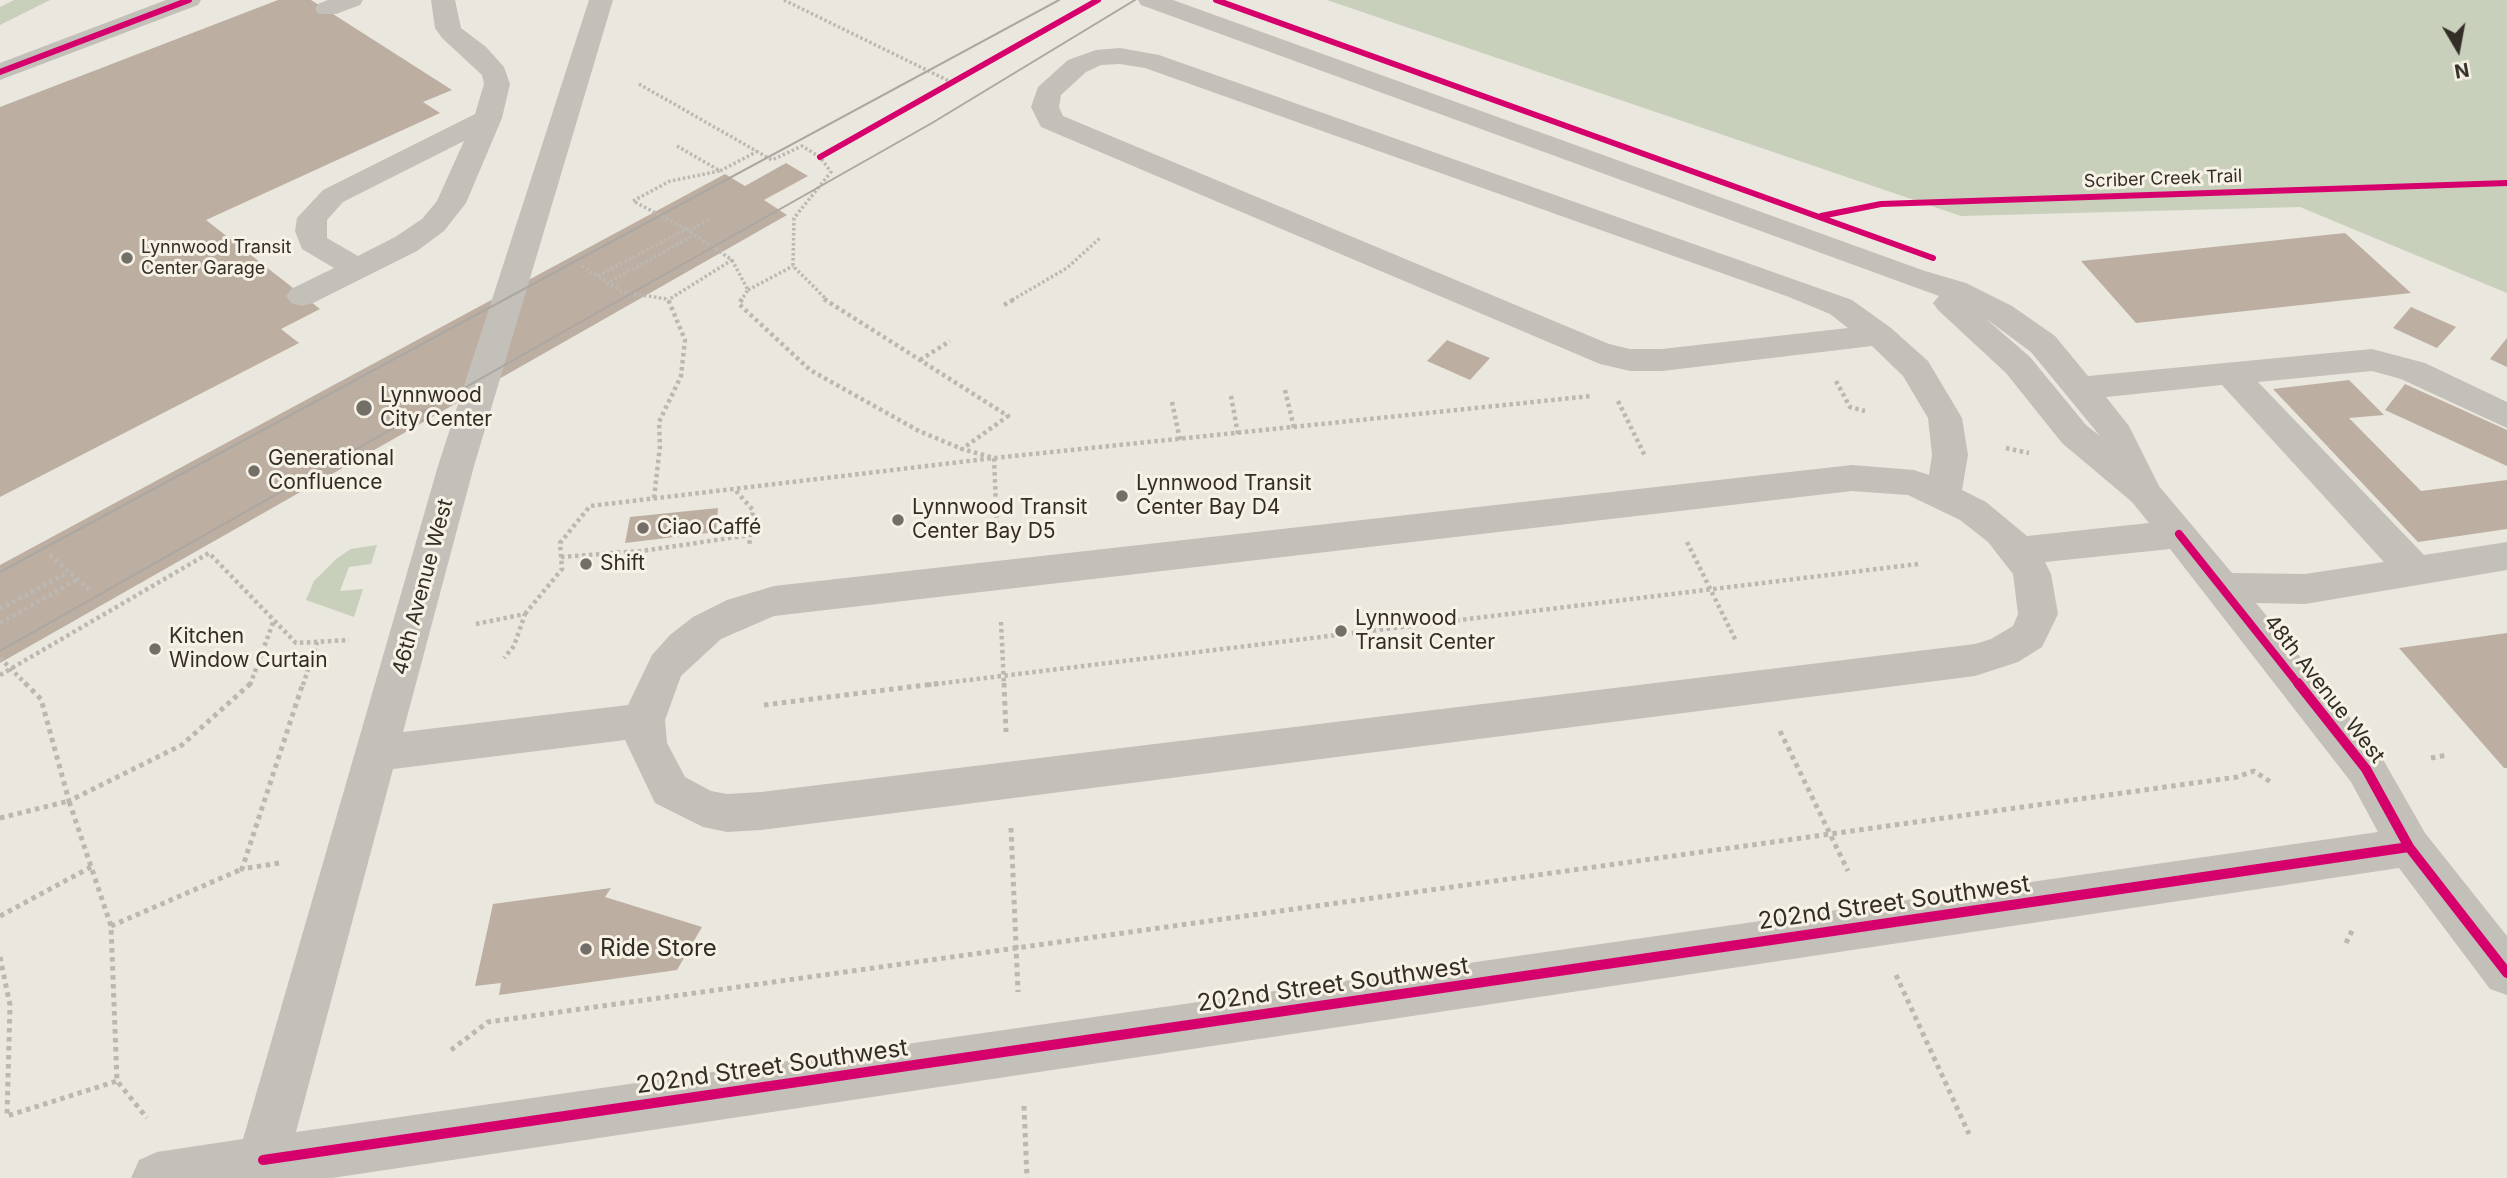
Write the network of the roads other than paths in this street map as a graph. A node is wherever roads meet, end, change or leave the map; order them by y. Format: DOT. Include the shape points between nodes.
graph roads {
  1 [pos="189,0"];
  2 [pos="351,0"];
  3 [pos="443,0"];
  4 [pos="600,0"];
  5 [pos="1150,0"];
  6 [pos="327,9"];
  7 [pos="0,72"];
  8 [pos="488,118"];
  9 [pos="357,268"];
  10 [pos="1914,278"];
  11 [pos="302,296"];
  12 [pos="1879,335"];
  13 [pos="2230,373"];
  14 [pos="2080,388"];
  15 [pos="2507,416"];
  16 [pos="2145,493"];
  17 [pos="1943,495"];
  18 [pos="2179,534"];
  19 [pos="2019,551"];
  20 [pos="2507,556"];
  21 [pos="2416,571"];
  22 [pos="2224,588"];
  23 [pos="644,720"];
  24 [pos="376,753"];
  25 [pos="2409,847"];
  26 [pos="2507,973"];
  27 [pos="261,1169"];
  28 [pos="157,1178"];
  1 -- 7 [label="street"];
  2 -- 6 [label="street"];
  3 -- 8 [label="street" via="448,28 455,38 495,73 497,84"];
  4 -- 24 [label="street, 46th Avenue West" via="456,466"];
  5 -- 10 [label="street"];
  8 -- 9 [label="street" via="451,203 433,225"];
  8 -- 9 [label="street" via="343,190 317,210 310,225 313,243"];
  9 -- 11 [label="street"];
  10 -- 14 [label="street" via="1955,290 2001,313 2043,344"];
  10 -- 16 [label="street" via="1962,312 2018,365 2074,434"];
  12 -- 12 [label="street" via="1841,307 1800,290 1177,69 1120,55 1096,58 1077,66 1048,93 1045,107 1051,121 1070,131 1600,353 1630,360 1662,359"];
  12 -- 17 [label="street" via="1916,369 1945,418 1950,455"];
  13 -- 14 [label="street"];
  13 -- 15 [label="street" via="2372,360 2413,371"];
  13 -- 21 [label="street"];
  14 -- 16 [label="street" via="2112,426"];
  16 -- 18 [label="street, 48th Avenue West"];
  17 -- 19 [label="street" via="1973,511"];
  17 -- 23 [label="street" via="1914,483 1852,478 774,601 707,628 666,666"];
  18 -- 19 [label="street"];
  18 -- 22 [label="street, 48th Avenue West"];
  19 -- 23 [label="street" via="2032,574 2038,614 2028,636 2004,651 1975,660 761,811 727,813 703,808 670,790 646,744"];
  20 -- 21 [label="street"];
  21 -- 22 [label="street" via="2305,589"];
  22 -- 25 [label="street, 48th Avenue West" via="2366,769"];
  23 -- 24 [label="street"];
  24 -- 27 [label="street, 46th Avenue West"];
  25 -- 26 [label="street, 48th Avenue West"];
  25 -- 27 [label="street, 202nd Street Southwest"];
  27 -- 28 [label="street, 202nd Street Southwest"];
}
